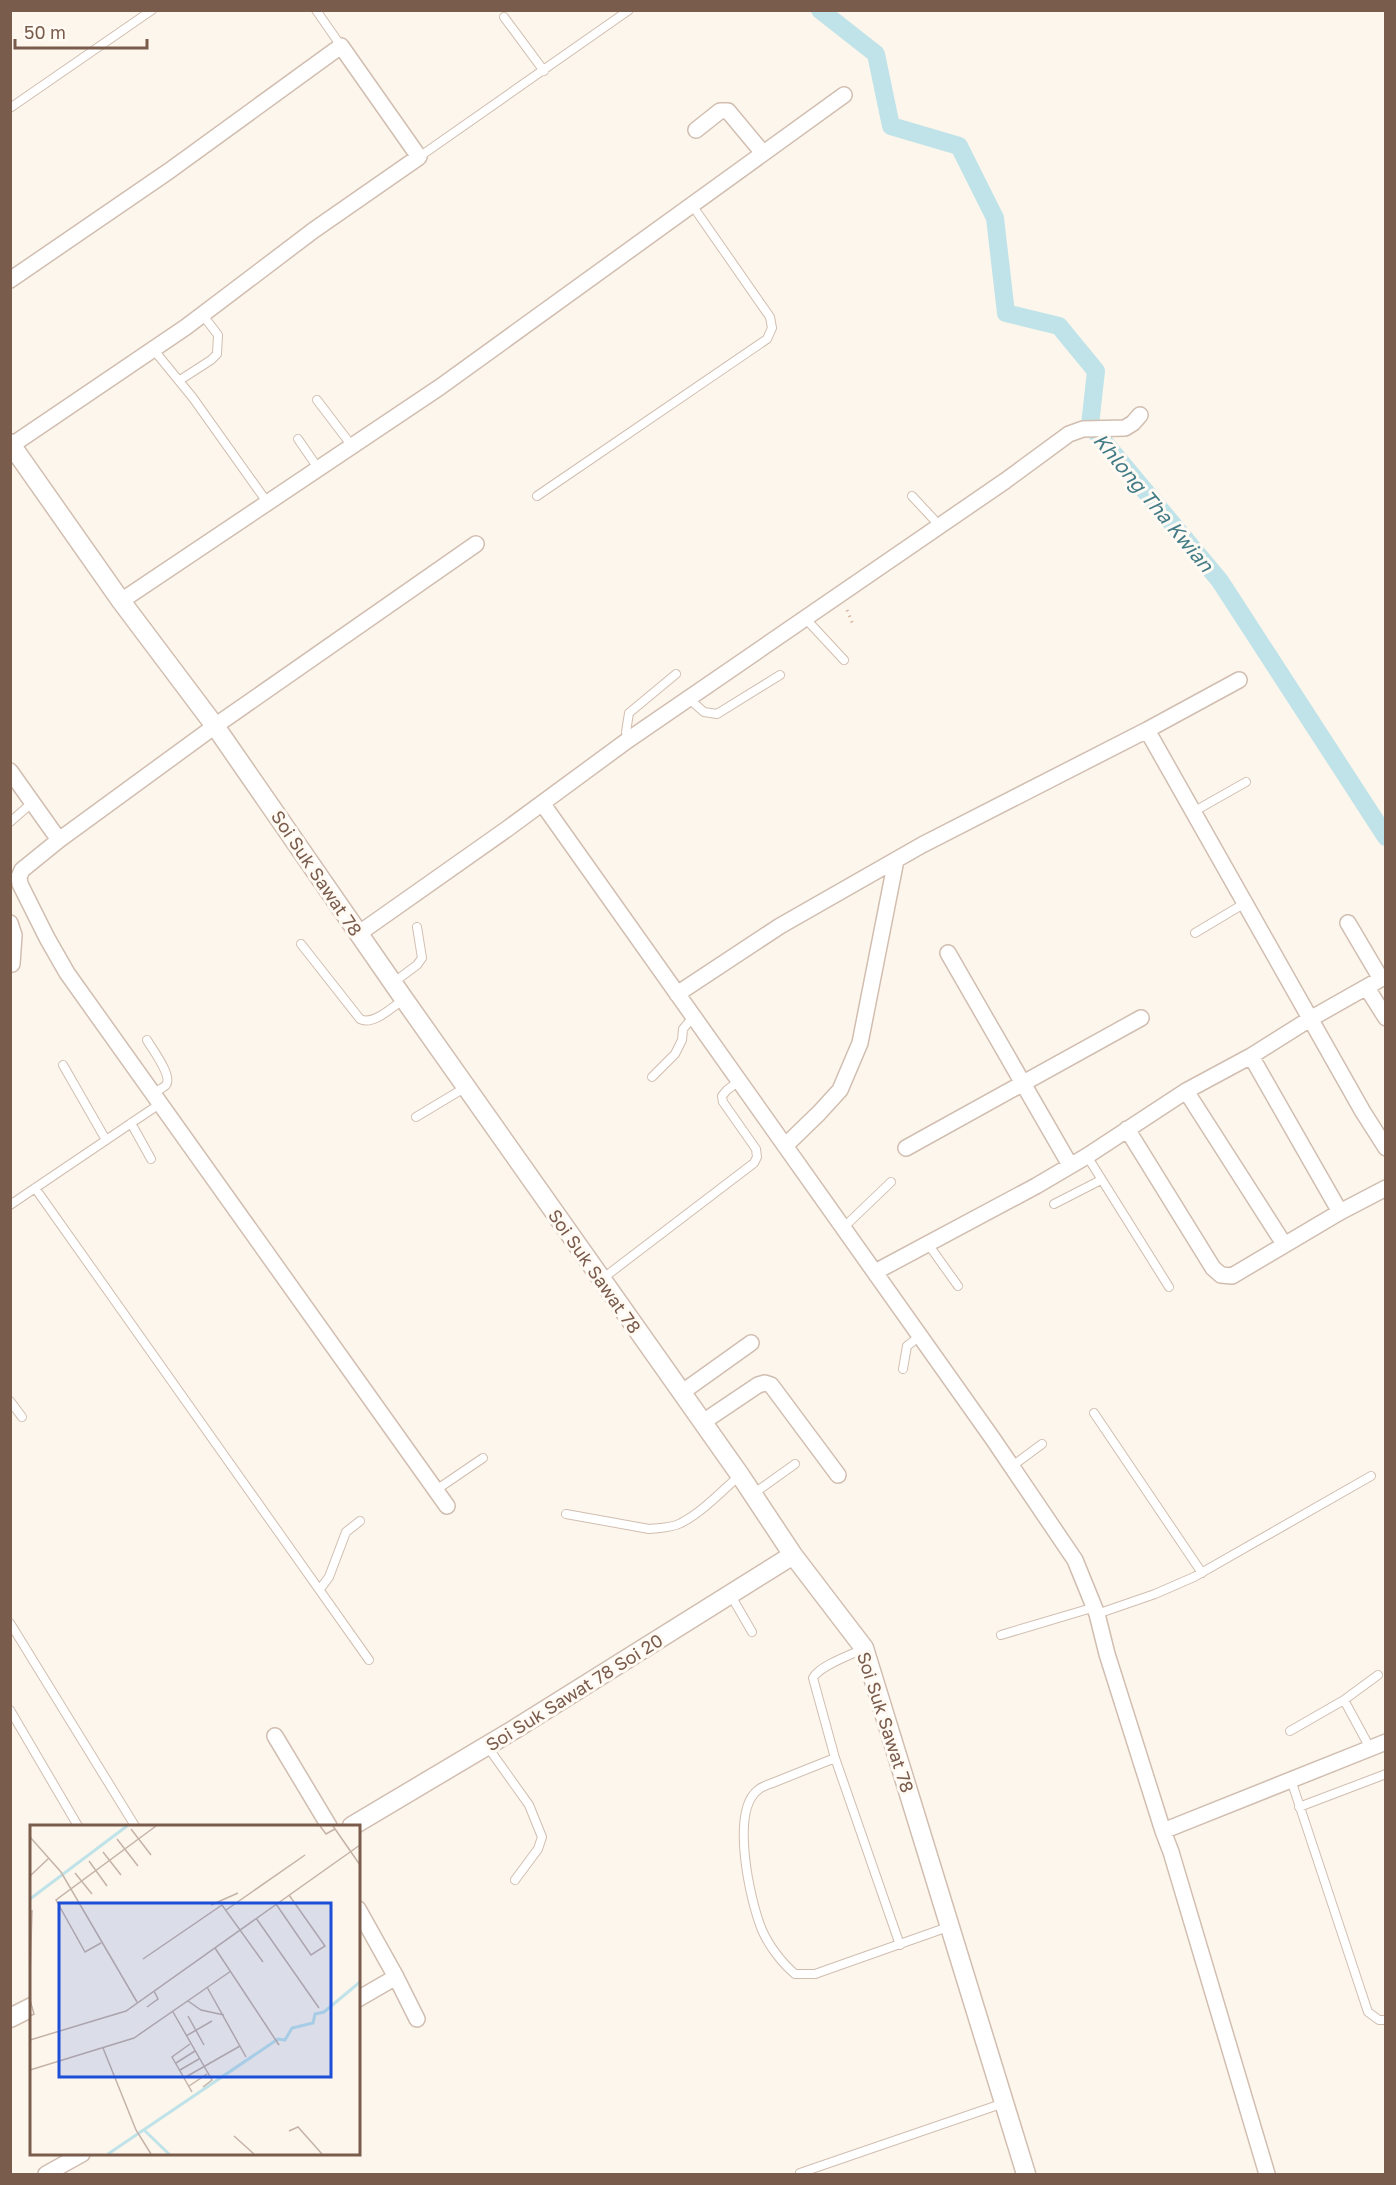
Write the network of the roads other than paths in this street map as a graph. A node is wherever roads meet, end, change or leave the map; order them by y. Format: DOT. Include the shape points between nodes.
graph roads {
  1 [pos="152,10"];
  2 [pos="316,10"];
  3 [pos="629,10"];
  4 [pos="504,17"];
  5 [pos="341,46"];
  6 [pos="544,71"];
  7 [pos="844,94"];
  8 [pos="10,108"];
  9 [pos="696,129"];
  10 [pos="763,153"];
  11 [pos="419,157"];
  12 [pos="692,205"];
  13 [pos="10,280"];
  14 [pos="202,314"];
  15 [pos="153,349"];
  16 [pos="180,380"];
  17 [pos="317,400"];
  18 [pos="1140,415"];
  19 [pos="298,439"];
  20 [pos="11,444"];
  21 [pos="352,446"];
  22 [pos="318,468"];
  23 [pos="537,496"];
  24 [pos="912,496"];
  25 [pos="267,502"];
  26 [pos="939,525"];
  27 [pos="476,544"];
  28 [pos="121,601"];
  29 [pos="805,618"];
  30 [pos="844,660"];
  31 [pos="676,674"];
  32 [pos="780,675"];
  33 [pos="1239,680"];
  34 [pos="689,699"];
  35 [pos="215,726"];
  36 [pos="1147,730"];
  37 [pos="628,740"];
  38 [pos="10,771"];
  39 [pos="1246,782"];
  40 [pos="33,802"];
  41 [pos="542,803"];
  42 [pos="1193,812"];
  43 [pos="10,822"];
  44 [pos="59,840"];
  45 [pos="896,860"];
  46 [pos="15,879"];
  47 [pos="1245,903"];
  48 [pos="10,922"];
  49 [pos="1348,923"];
  50 [pos="417,927"];
  51 [pos="1195,933"];
  52 [pos="358,934"];
  53 [pos="301,944"];
  54 [pos="948,953"];
  55 [pos="12,964"];
  56 [pos="1383,978"];
  57 [pos="392,983"];
  58 [pos="1367,988"];
  59 [pos="676,994"];
  60 [pos="404,999"];
  61 [pos="693,1017"];
  62 [pos="1141,1018"];
  63 [pos="1386,1018"];
  64 [pos="1310,1019"];
  65 [pos="147,1041"];
  66 [pos="1251,1056"];
  67 [pos="63,1065"];
  68 [pos="652,1077"];
  69 [pos="740,1082"];
  70 [pos="1024,1082"];
  71 [pos="466,1087"];
  72 [pos="1186,1091"];
  73 [pos="157,1098"];
  74 [pos="416,1117"];
  75 [pos="131,1123"];
  76 [pos="1127,1129"];
  77 [pos="106,1140"];
  78 [pos="785,1146"];
  79 [pos="906,1148"];
  80 [pos="1386,1148"];
  81 [pos="1087,1156"];
  82 [pos="151,1159"];
  83 [pos="1070,1165"];
  84 [pos="1101,1180"];
  85 [pos="891,1182"];
  86 [pos="36,1188"];
  87 [pos="1386,1188"];
  88 [pos="1054,1204"];
  89 [pos="10,1205"];
  90 [pos="1340,1212"];
  91 [pos="843,1228"];
  92 [pos="928,1244"];
  93 [pos="1284,1244"];
  94 [pos="874,1272"];
  95 [pos="601,1280"];
  96 [pos="958,1286"];
  97 [pos="1169,1287"];
  98 [pos="920,1336"];
  99 [pos="751,1343"];
  100 [pos="903,1370"];
  101 [pos="681,1393"];
  102 [pos="10,1401"];
  103 [pos="1094,1413"];
  104 [pos="22,1417"];
  105 [pos="703,1422"];
  106 [pos="1042,1444"];
  107 [pos="483,1458"];
  108 [pos="795,1464"];
  109 [pos="1011,1467"];
  110 [pos="740,1475"];
  111 [pos="838,1475"];
  112 [pos="1371,1476"];
  113 [pos="436,1490"];
  114 [pos="753,1494"];
  115 [pos="447,1506"];
  116 [pos="566,1514"];
  117 [pos="360,1521"];
  118 [pos="793,1555"];
  119 [pos="1202,1573"];
  120 [pos="320,1589"];
  121 [pos="730,1594"];
  122 [pos="1096,1610"];
  123 [pos="10,1623"];
  124 [pos="752,1632"];
  125 [pos="1001,1635"];
  126 [pos="864,1648"];
  127 [pos="369,1660"];
  128 [pos="1378,1675"];
  129 [pos="1344,1700"];
  130 [pos="10,1710"];
  131 [pos="1290,1731"];
  132 [pos="275,1736"];
  133 [pos="1386,1742"];
  134 [pos="487,1746"];
  135 [pos="1370,1748"];
  136 [pos="835,1758"];
  137 [pos="1386,1774"];
  138 [pos="1291,1780"];
  139 [pos="1299,1807"];
  140 [pos="77,1825"];
  141 [pos="134,1825"];
  142 [pos="328,1825"];
  143 [pos="355,1825"];
  144 [pos="1163,1831"];
  145 [pos="515,1880"];
  146 [pos="360,1914"];
  147 [pos="950,1926"];
  148 [pos="900,1945"];
  149 [pos="396,1977"];
  150 [pos="360,1998"];
  151 [pos="30,2008"];
  152 [pos="10,2019"];
  153 [pos="417,2019"];
  154 [pos="1386,2020"];
  155 [pos="1004,2103"];
  156 [pos="80,2155"];
  157 [pos="800,2173"];
  158 [pos="46,2175"];
  159 [pos="1026,2175"];
  160 [pos="1267,2175"];
  1 -- 8 [label="lane"];
  2 -- 5 [label="lane"];
  3 -- 6 [label="lane"];
  4 -- 6 [label="lane"];
  5 -- 11 [label="street"];
  5 -- 13 [label="street"];
  6 -- 11 [label="lane"];
  7 -- 10 [label="street"];
  9 -- 10 [label="street" via="720,111 728,111"];
  10 -- 12 [label="street"];
  11 -- 14 [label="street"];
  12 -- 21 [label="street"];
  12 -- 23 [label="lane" via="770,317 772,328 767,339"];
  14 -- 15 [label="street"];
  14 -- 16 [label="lane" via="218,335 217,354"];
  15 -- 16 [label="lane"];
  15 -- 20 [label="street"];
  16 -- 25 [label="lane"];
  17 -- 21 [label="lane"];
  18 -- 26 [label="street" via="1125,428 1083,429 1069,434"];
  19 -- 22 [label="lane"];
  20 -- 28 [label="street, Soi Suk Sawat 78"];
  21 -- 22 [label="street"];
  22 -- 25 [label="street"];
  24 -- 26 [label="lane"];
  25 -- 28 [label="street"];
  26 -- 29 [label="street"];
  27 -- 35 [label="street"];
  28 -- 35 [label="street, Soi Suk Sawat 78"];
  29 -- 30 [label="lane"];
  29 -- 34 [label="street"];
  31 -- 37 [label="lane" via="629,713"];
  32 -- 34 [label="lane" via="717,714 704,712"];
  33 -- 36 [label="street"];
  34 -- 37 [label="street"];
  35 -- 44 [label="street"];
  35 -- 52 [label="street, Soi Suk Sawat 78"];
  36 -- 42 [label="street"];
  36 -- 45 [label="street"];
  37 -- 41 [label="street"];
  38 -- 40 [label="street"];
  39 -- 42 [label="lane"];
  40 -- 43 [label="lane"];
  40 -- 44 [label="street"];
  41 -- 52 [label="street"];
  41 -- 59 [label="street"];
  42 -- 47 [label="street"];
  44 -- 46 [label="street"];
  45 -- 59 [label="street" via="780,926"];
  45 -- 78 [label="street" via="860,1043 840,1090"];
  46 -- 73 [label="street" via="77,987"];
  47 -- 51 [label="lane"];
  47 -- 64 [label="street"];
  48 -- 55 [label="street"];
  49 -- 56 [label="street"];
  50 -- 57 [label="lane" via="422,958"];
  52 -- 57 [label="street, Soi Suk Sawat 78"];
  53 -- 60 [label="lane" via="360,1019 372,1021"];
  54 -- 70 [label="street"];
  56 -- 58 [label="street"];
  57 -- 60 [label="street, Soi Suk Sawat 78"];
  58 -- 63 [label="street"];
  58 -- 64 [label="street"];
  59 -- 61 [label="street"];
  60 -- 71 [label="street, Soi Suk Sawat 78"];
  61 -- 68 [label="lane" via="683,1029 680,1047"];
  61 -- 69 [label="street"];
  62 -- 70 [label="street"];
  64 -- 66 [label="street"];
  64 -- 80 [label="street"];
  65 -- 73 [label="lane" via="168,1079"];
  66 -- 72 [label="street"];
  66 -- 90 [label="street"];
  67 -- 77 [label="lane"];
  69 -- 78 [label="street"];
  69 -- 95 [label="lane" via="727,1090 723,1102 756,1149 754,1163"];
  70 -- 79 [label="street"];
  70 -- 83 [label="street"];
  71 -- 74 [label="lane"];
  71 -- 95 [label="street, Soi Suk Sawat 78"];
  72 -- 76 [label="street"];
  72 -- 93 [label="street"];
  73 -- 75 [label="lane"];
  73 -- 113 [label="street"];
  75 -- 77 [label="lane"];
  75 -- 82 [label="lane"];
  76 -- 81 [label="street"];
  76 -- 93 [label="street" via="1221,1275 1232,1276"];
  77 -- 86 [label="lane"];
  78 -- 91 [label="street"];
  81 -- 83 [label="street"];
  81 -- 84 [label="lane"];
  83 -- 92 [label="street"];
  84 -- 88 [label="lane"];
  84 -- 97 [label="lane"];
  85 -- 91 [label="lane"];
  86 -- 89 [label="lane"];
  86 -- 120 [label="lane"];
  87 -- 90 [label="street"];
  90 -- 93 [label="street"];
  91 -- 94 [label="street"];
  92 -- 94 [label="street"];
  92 -- 96 [label="lane"];
  94 -- 98 [label="street"];
  95 -- 101 [label="street, Soi Suk Sawat 78"];
  98 -- 100 [label="lane" via="907,1346"];
  98 -- 109 [label="street"];
  99 -- 101 [label="street"];
  101 -- 105 [label="street, Soi Suk Sawat 78"];
  102 -- 104 [label="lane"];
  103 -- 119 [label="lane"];
  105 -- 110 [label="street, Soi Suk Sawat 78"];
  105 -- 111 [label="street" via="758,1385 771,1385"];
  106 -- 109 [label="lane"];
  107 -- 113 [label="lane"];
  108 -- 114 [label="lane"];
  109 -- 122 [label="street" via="1075,1560"];
  110 -- 114 [label="street, Soi Suk Sawat 78"];
  110 -- 116 [label="lane" via="680,1523 661,1528"];
  112 -- 119 [label="lane"];
  113 -- 115 [label="street"];
  114 -- 118 [label="street, Soi Suk Sawat 78"];
  117 -- 120 [label="lane" via="346,1532 329,1578"];
  118 -- 121 [label="street, Soi Suk Sawat 78 Soi 20"];
  118 -- 126 [label="street, Soi Suk Sawat 78"];
  119 -- 122 [label="lane" via="1155,1594"];
  120 -- 127 [label="lane"];
  121 -- 124 [label="lane"];
  121 -- 134 [label="street, Soi Suk Sawat 78 Soi 20"];
  122 -- 125 [label="lane"];
  122 -- 144 [label="street"];
  123 -- 141 [label="lane"];
  126 -- 136 [label="lane" via="813,1677"];
  126 -- 147 [label="street, Soi Suk Sawat 78"];
  128 -- 129 [label="lane"];
  129 -- 131 [label="lane"];
  129 -- 135 [label="lane"];
  130 -- 140 [label="lane"];
  132 -- 142 [label="street"];
  133 -- 135 [label="street"];
  134 -- 143 [label="street, Soi Suk Sawat 78 Soi 20"];
  134 -- 145 [label="lane" via="529,1805 542,1837"];
  135 -- 138 [label="street"];
  136 -- 148 [label="lane"];
  136 -- 148 [label="lane" via="758,1789 747,1802 744,1816 751,1899 763,1932 784,1965 795,1974 815,1974"];
  137 -- 139 [label="lane"];
  138 -- 139 [label="lane"];
  138 -- 144 [label="street"];
  139 -- 154 [label="lane" via="1368,2013"];
  144 -- 160 [label="street"];
  146 -- 149 [label="street"];
  147 -- 148 [label="lane"];
  147 -- 155 [label="street, Soi Suk Sawat 78"];
  149 -- 150 [label="street"];
  149 -- 153 [label="street"];
  151 -- 152 [label="street"];
  155 -- 157 [label="lane"];
  155 -- 159 [label="street, Soi Suk Sawat 78"];
  156 -- 158 [label="street"];
}
